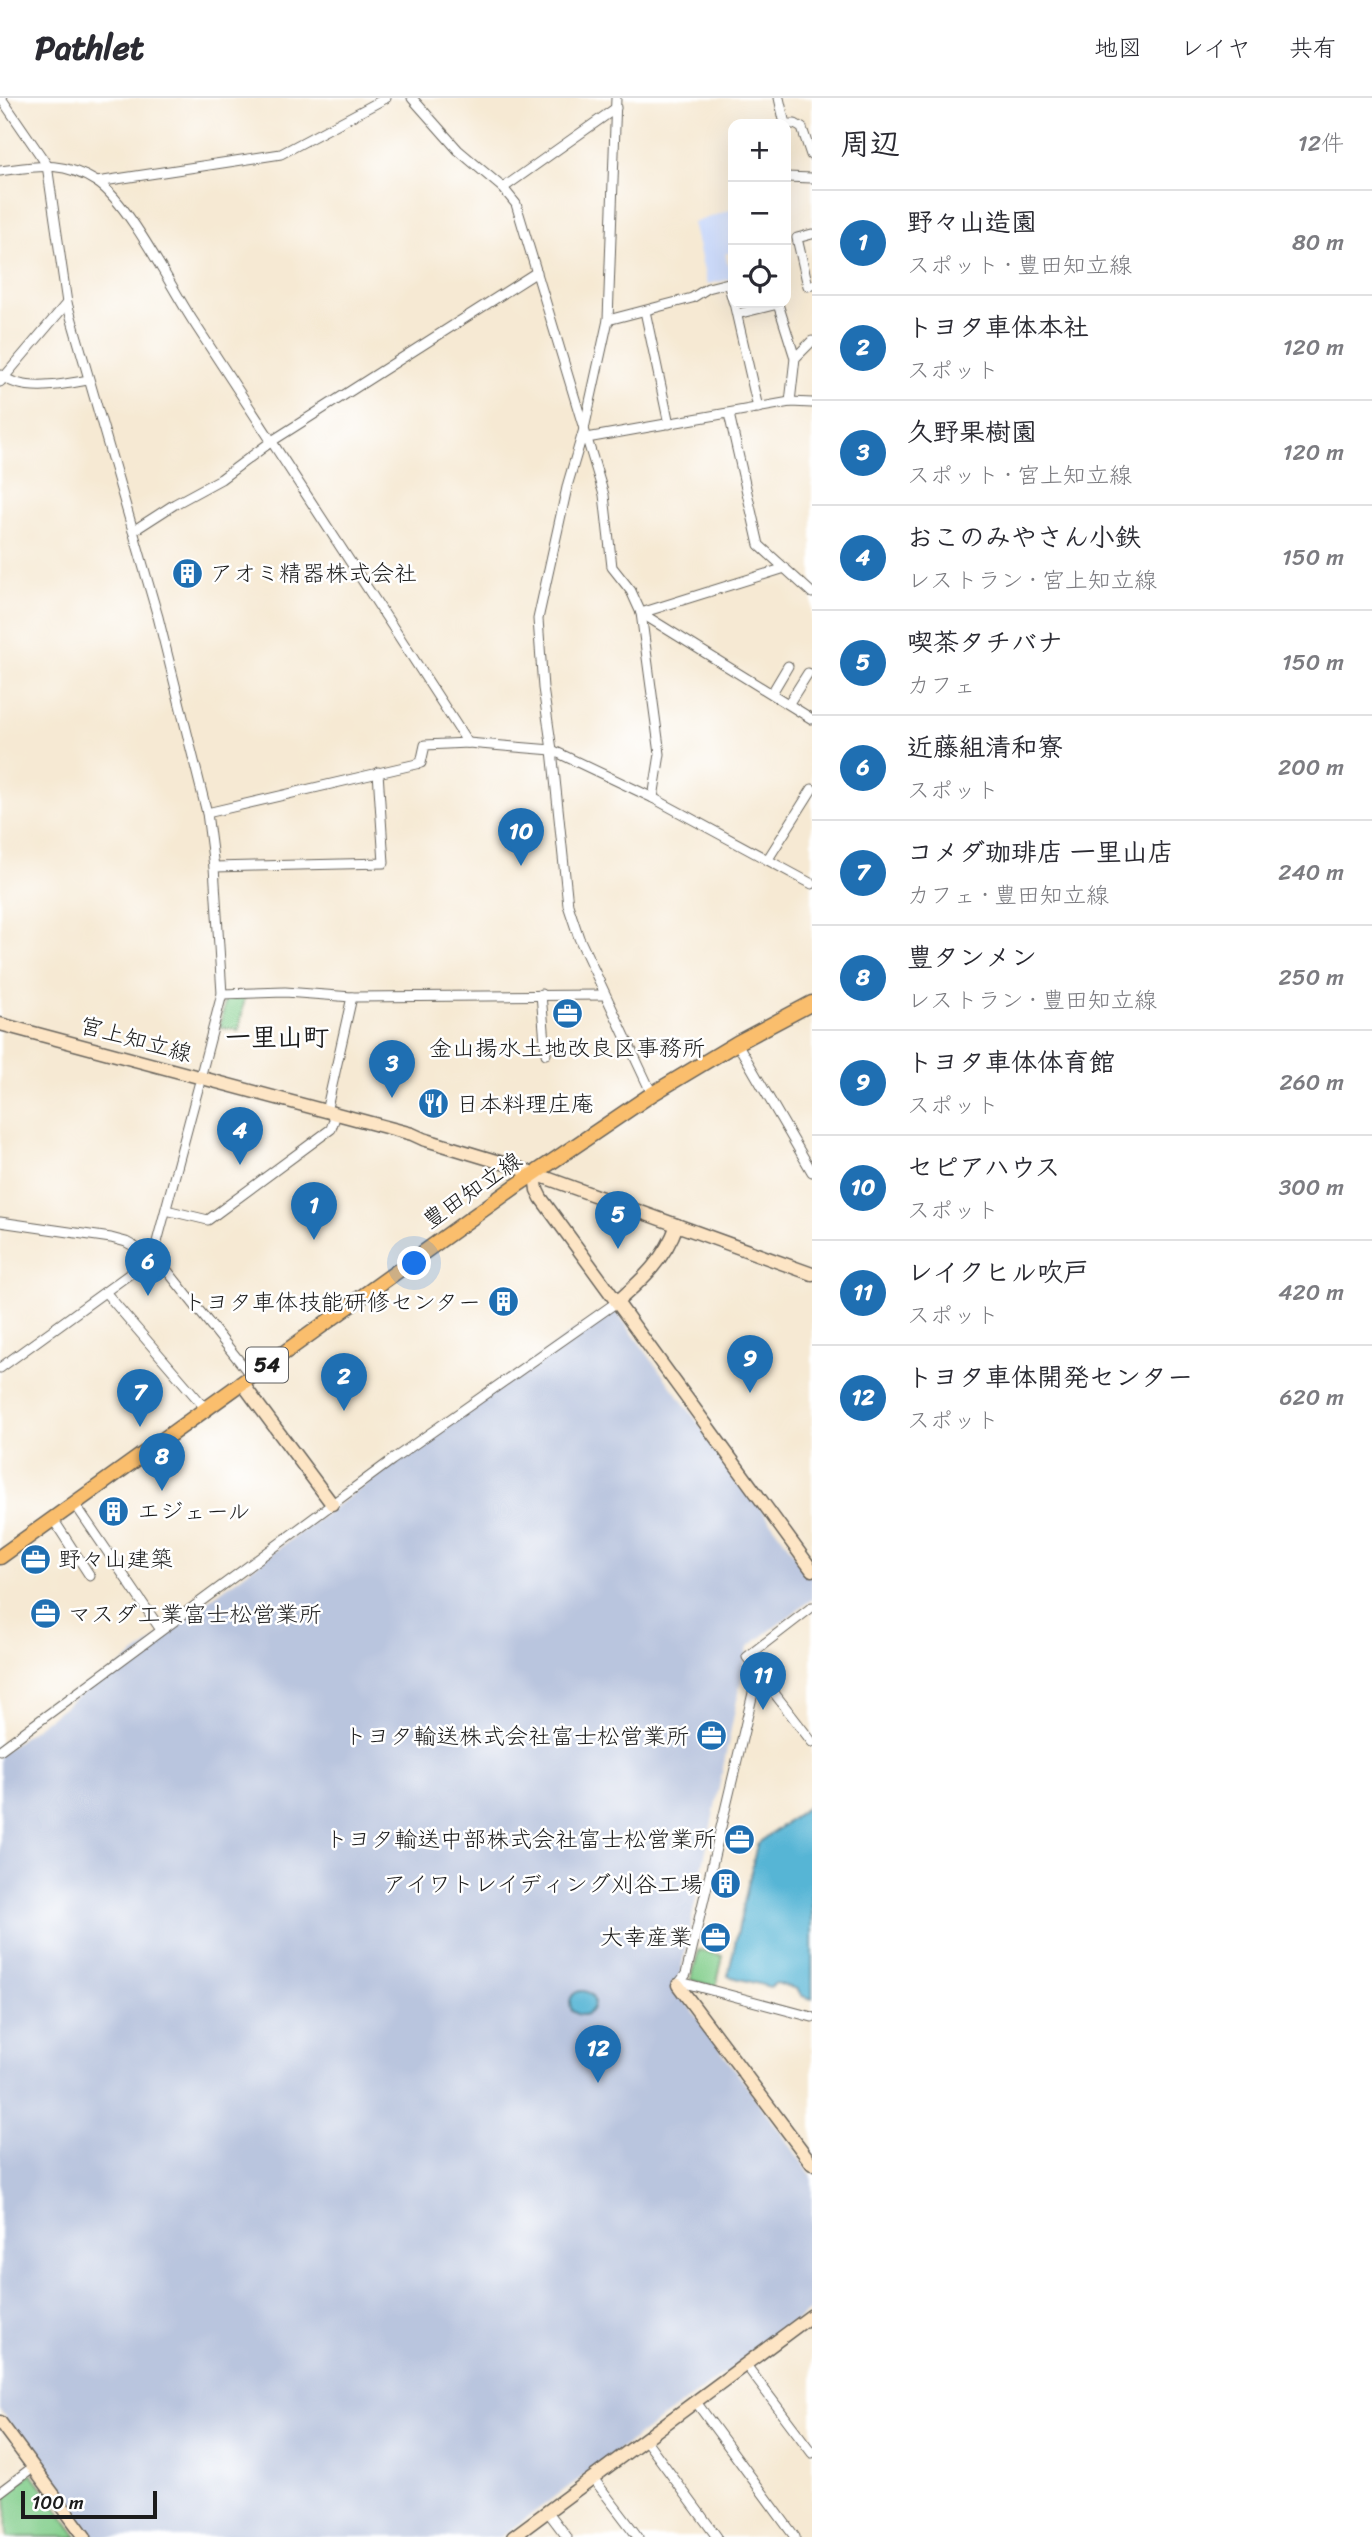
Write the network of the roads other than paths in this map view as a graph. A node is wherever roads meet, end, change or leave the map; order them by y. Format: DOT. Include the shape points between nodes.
graph roads {
  1 [pos="1,98"];
  2 [pos="386,98"];
  3 [pos="412,98"];
  4 [pos="779,98"];
  5 [pos="616,103"];
  6 [pos="811,155"];
  7 [pos="47,165"];
  8 [pos="0,171"];
  9 [pos="791,177"];
  10 [pos="812,178"];
  11 [pos="97,182"];
  12 [pos="503,188"];
  13 [pos="812,234"];
  14 [pos="537,272"];
  15 [pos="728,283"];
  16 [pos="812,285"];
  17 [pos="67,303"];
  18 [pos="736,308"];
  19 [pos="645,311"];
  20 [pos="737,313"];
  21 [pos="608,320"];
  22 [pos="812,341"];
  23 [pos="795,358"];
  24 [pos="1,378"];
  25 [pos="88,380"];
  26 [pos="790,402"];
  27 [pos="812,403"];
  28 [pos="758,408"];
  29 [pos="729,414"];
  30 [pos="669,424"];
  31 [pos="585,433"];
  32 [pos="272,441"];
  33 [pos="133,531"];
  34 [pos="785,569"];
  35 [pos="812,594"];
  36 [pos="641,613"];
  37 [pos="788,666"];
  38 [pos="808,673"];
  39 [pos="772,693"];
  40 [pos="789,704"];
  41 [pos="812,719"];
  42 [pos="468,743"];
  43 [pos="552,750"];
  44 [pos="378,772"];
  45 [pos="812,789"];
  46 [pos="653,798"];
  47 [pos="207,813"];
  48 [pos="768,859"];
  49 [pos="214,867"];
  50 [pos="812,884"];
  51 [pos="222,994"];
  52 [pos="541,994"];
  53 [pos="605,995"];
  54 [pos="352,997"];
  55 [pos="812,1003"];
  56 [pos="0,1024"];
  57 [pos="0,1031"];
  58 [pos="737,1043"];
  59 [pos="546,1054"];
  60 [pos="200,1081"];
  61 [pos="652,1094"];
  62 [pos="330,1116"];
  63 [pos="812,1172"];
  64 [pos="535,1174"];
  65 [pos="166,1210"];
  66 [pos="0,1222"];
  67 [pos="677,1225"];
  68 [pos="153,1257"];
  69 [pos="812,1274"];
  70 [pos="106,1293"];
  71 [pos="617,1303"];
  72 [pos="0,1368"];
  73 [pos="247,1380"];
  74 [pos="206,1409"];
  75 [pos="75,1504"];
  76 [pos="332,1504"];
  77 [pos="53,1519"];
  78 [pos="0,1557"];
  79 [pos="812,1570"];
  80 [pos="90,1576"];
  81 [pos="812,1608"];
  82 [pos="161,1630"];
  83 [pos="758,1672"];
  84 [pos="812,1742"];
  85 [pos="0,1750"];
  86 [pos="678,1985"];
  87 [pos="812,2018"];
  88 [pos="812,2164"];
  89 [pos="812,2315"];
  90 [pos="747,2365"];
  91 [pos="696,2402"];
  92 [pos="0,2422"];
  93 [pos="645,2439"];
  94 [pos="812,2453"];
  95 [pos="33,2468"];
  96 [pos="593,2478"];
  97 [pos="0,2492"];
  98 [pos="548,2512"];
  99 [pos="85,2537"];
  100 [pos="513,2537"];
  101 [pos="567,2537"];
  102 [pos="638,2537"];
  103 [pos="717,2537"];
  104 [pos="795,2537"];
  1 -- 7 [label="street"];
  2 -- 11 [label="street" via="281,154"];
  3 -- 12 [label="street" via="458,150"];
  4 -- 6 [label="street" via="785,124 802,128"];
  5 -- 12 [label="street"];
  5 -- 21 [label="street"];
  7 -- 8 [label="street"];
  7 -- 11 [label="street"];
  7 -- 17 [label="street"];
  9 -- 10 [label="street"];
  11 -- 32 [label="street" via="127,214"];
  12 -- 14 [label="street" via="516,204"];
  13 -- 16 [label="street" via="797,238 808,286"];
  14 -- 31 [label="street"];
  14 -- 32 [label="street"];
  15 -- 19 [label="street"];
  17 -- 24 [label="street"];
  17 -- 25 [label="street"];
  18 -- 20 [label="street"];
  19 -- 21 [label="street"];
  19 -- 30 [label="street"];
  20 -- 23 [label="street" via="778,304"];
  20 -- 28 [label="street"];
  21 -- 31 [label="street"];
  22 -- 23 [label="street"];
  23 -- 26 [label="street"];
  24 -- 25 [label="street" via="12,384"];
  25 -- 33 [label="street"];
  26 -- 27 [label="street"];
  26 -- 28 [label="street"];
  28 -- 29 [label="street"];
  29 -- 30 [label="street"];
  29 -- 34 [label="street" via="759,545"];
  30 -- 31 [label="street"];
  31 -- 36 [label="street" via="604,495 612,567"];
  31 -- 43 [label="street" via="568,483 538,618"];
  32 -- 33 [label="street" via="222,479"];
  32 -- 42 [label="street"];
  33 -- 47 [label="street"];
  34 -- 35 [label="street"];
  34 -- 36 [label="street"];
  36 -- 39 [label="street"];
  36 -- 46 [label="street" via="660,754"];
  37 -- 39 [label="street"];
  38 -- 40 [label="street"];
  39 -- 40 [label="street"];
  40 -- 41 [label="street"];
  42 -- 43 [label="street"];
  42 -- 44 [label="street" via="425,745 421,763"];
  43 -- 46 [label="street"];
  43 -- 53 [label="street" via="568,905"];
  44 -- 47 [label="street"];
  44 -- 49 [label="street" via="384,863"];
  45 -- 48 [label="street"];
  46 -- 48 [label="street"];
  47 -- 49 [label="street"];
  48 -- 50 [label="street"];
  49 -- 51 [label="street"];
  51 -- 54 [label="street"];
  51 -- 60 [label="street"];
  52 -- 53 [label="street"];
  52 -- 54 [label="street"];
  52 -- 59 [label="street"];
  53 -- 61 [label="street"];
  54 -- 62 [label="street"];
  55 -- 58 [label="main road, 豊田知立線 / 54"];
  56 -- 60 [label="street, 宮上知立線"];
  57 -- 60 [label="street, 宮上知立線"];
  58 -- 61 [label="main road, 豊田知立線 / 54"];
  58 -- 63 [label="street"];
  60 -- 62 [label="street, 宮上知立線"];
  60 -- 65 [label="street"];
  61 -- 64 [label="main road, 豊田知立線 / 54"];
  62 -- 64 [label="street, 宮上知立線"];
  62 -- 65 [label="street" via="331,1129 208,1220"];
  64 -- 67 [label="street, 宮上知立線"];
  64 -- 71 [label="street" via="541,1198"];
  64 -- 73 [label="main road, 豊田知立線 / 54"];
  65 -- 68 [label="street"];
  66 -- 68 [label="street" via="111,1238"];
  67 -- 69 [label="street, 宮上知立線"];
  67 -- 71 [label="street" via="655,1267"];
  68 -- 70 [label="street"];
  68 -- 73 [label="street"];
  70 -- 72 [label="street"];
  70 -- 74 [label="street"];
  71 -- 76 [label="street"];
  71 -- 79 [label="street"];
  73 -- 74 [label="main road, 豊田知立線 / 54"];
  73 -- 76 [label="street"];
  74 -- 75 [label="main road, 豊田知立線 / 54"];
  75 -- 77 [label="main road, 豊田知立線 / 54"];
  75 -- 82 [label="street"];
  76 -- 82 [label="street"];
  77 -- 78 [label="main road, 豊田知立線 / 54"];
  77 -- 80 [label="street"];
  81 -- 83 [label="street" via="747,1657"];
  82 -- 85 [label="street"];
  83 -- 84 [label="street"];
  83 -- 86 [label="street" via="686,1974"];
  86 -- 87 [label="street"];
  86 -- 88 [label="street"];
  89 -- 90 [label="street"];
  90 -- 91 [label="street"];
  90 -- 94 [label="street"];
  91 -- 93 [label="street"];
  91 -- 104 [label="street"];
  92 -- 95 [label="street"];
  93 -- 96 [label="street"];
  93 -- 103 [label="street"];
  95 -- 97 [label="street"];
  95 -- 99 [label="street"];
  96 -- 98 [label="street"];
  96 -- 102 [label="street"];
  98 -- 100 [label="street"];
  98 -- 101 [label="street"];
}
